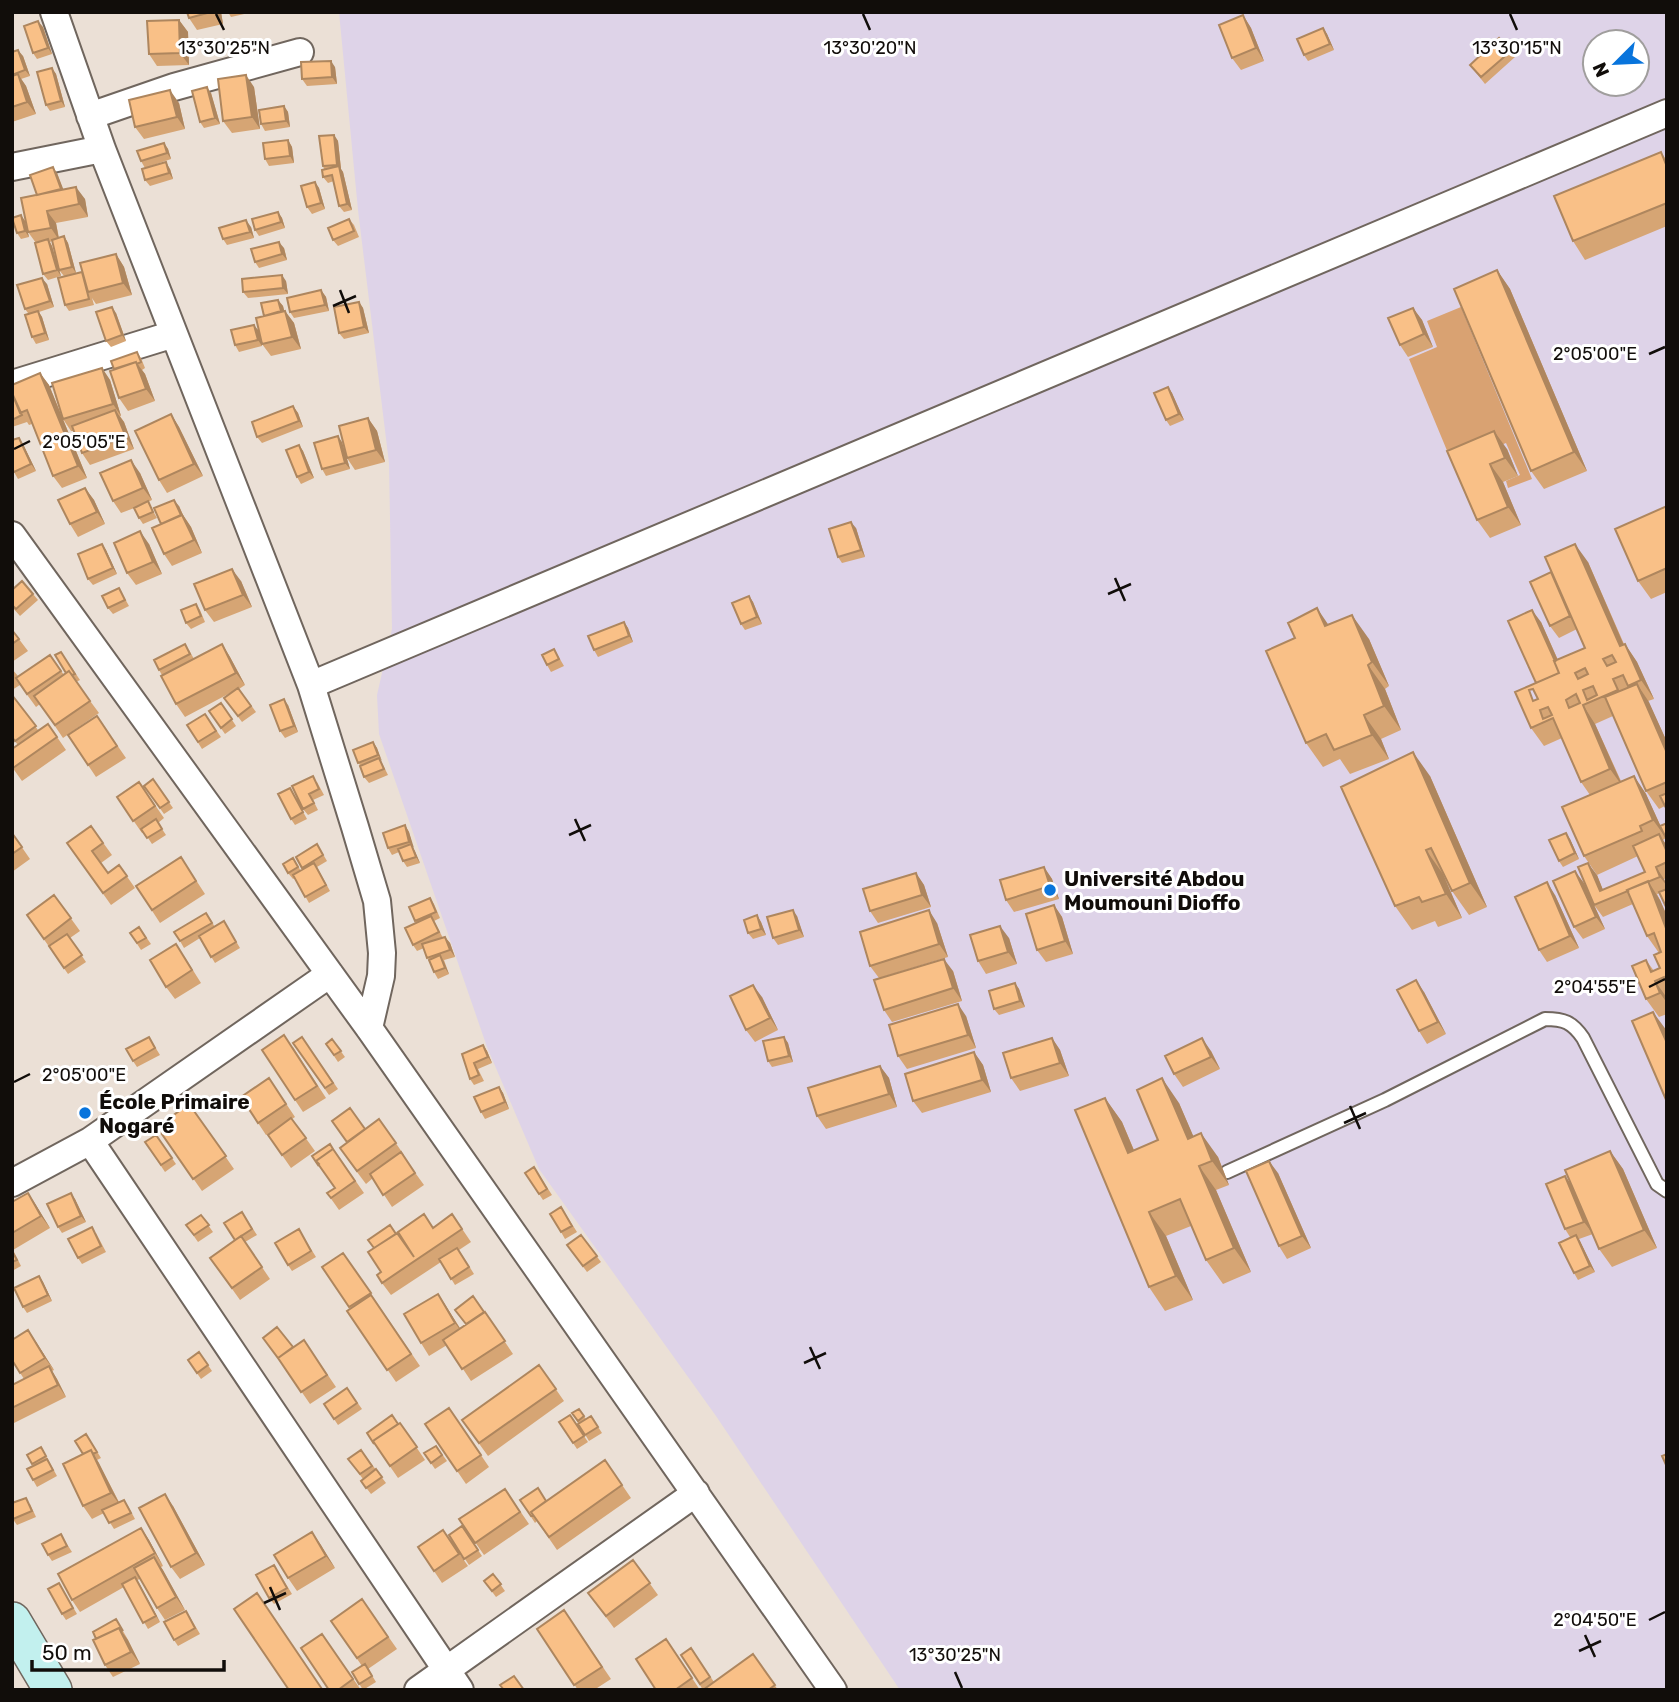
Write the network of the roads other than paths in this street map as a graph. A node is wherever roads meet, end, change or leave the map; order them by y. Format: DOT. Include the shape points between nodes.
graph roads {
  1 [pos="54,12"];
  2 [pos="300,52"];
  3 [pos="1667,113"];
  4 [pos="90,116"];
  5 [pos="102,149"];
  6 [pos="12,167"];
  7 [pos="174,334"];
  8 [pos="12,384"];
  9 [pos="12,535"];
  10 [pos="311,685"];
  11 [pos="330,974"];
  12 [pos="369,1028"];
  13 [pos="90,1141"];
  14 [pos="1227,1172"];
  15 [pos="12,1183"];
  16 [pos="1667,1191"];
  17 [pos="696,1493"];
  18 [pos="12,1620"];
  19 [pos="453,1680"];
  20 [pos="53,1690"];
  21 [pos="418,1690"];
  22 [pos="833,1690"];
  1 -- 4 [label="street"];
  2 -- 4 [label="street"];
  3 -- 10 [label="street"];
  4 -- 5 [label="street"];
  5 -- 6 [label="street"];
  5 -- 7 [label="street"];
  7 -- 8 [label="street"];
  7 -- 10 [label="street"];
  9 -- 11 [label="street"];
  10 -- 12 [label="street" via="377,901 381,965"];
  11 -- 12 [label="street"];
  11 -- 13 [label="street"];
  12 -- 17 [label="street"];
  13 -- 15 [label="street"];
  13 -- 19 [label="street"];
  14 -- 16 [label="lane" via="1385,1100 1545,1019 1562,1019 1583,1038 1657,1184"];
  17 -- 19 [label="street"];
  17 -- 22 [label="street"];
  18 -- 20 [label="street"];
  19 -- 21 [label="street"];
}
